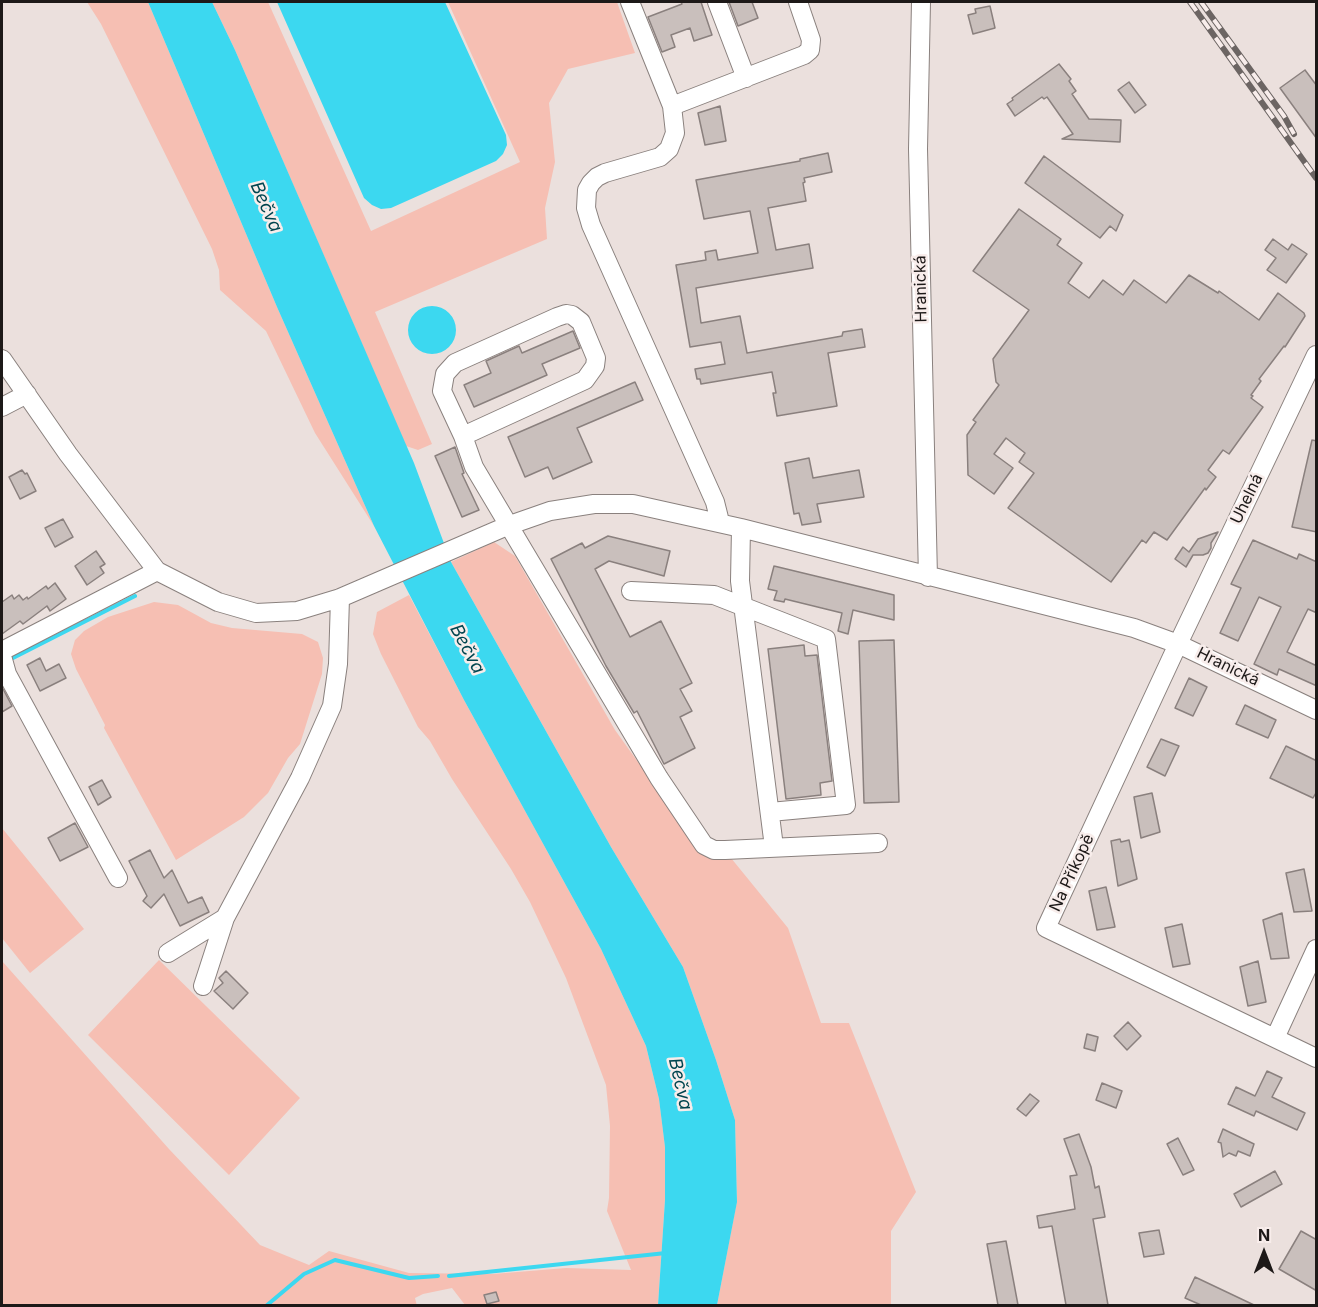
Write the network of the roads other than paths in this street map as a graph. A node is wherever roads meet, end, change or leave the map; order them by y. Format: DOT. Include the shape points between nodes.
graph roads {
  1 [pos="630,2"];
  2 [pos="717,2"];
  3 [pos="798,2"];
  4 [pos="921,2"];
  5 [pos="746,78"];
  6 [pos="672,106"];
  7 [pos="1317,355"];
  8 [pos="2,359"];
  9 [pos="27,394"];
  10 [pos="2,407"];
  11 [pos="463,436"];
  12 [pos="718,522"];
  13 [pos="507,526"];
  14 [pos="741,528"];
  15 [pos="157,571"];
  16 [pos="928,577"];
  17 [pos="631,591"];
  18 [pos="340,598"];
  19 [pos="744,606"];
  20 [pos="1178,644"];
  21 [pos="2,653"];
  22 [pos="1317,710"];
  23 [pos="770,812"];
  24 [pos="878,843"];
  25 [pos="774,847"];
  26 [pos="118,878"];
  27 [pos="225,918"];
  28 [pos="1317,949"];
  29 [pos="168,953"];
  30 [pos="203,986"];
  31 [pos="1275,1038"];
  32 [pos="1317,1058"];
  1 -- 6 [label="street"];
  2 -- 5 [label="street"];
  3 -- 5 [label="street" via="812,40 810,50"];
  4 -- 16 [label="street, Hranická" via="918,149"];
  5 -- 6 [label="street"];
  6 -- 12 [label="street" via="675,134 665,154 597,177 587,190 586,208 715,502"];
  7 -- 20 [label="street, Uhelná"];
  8 -- 9 [label="street"];
  9 -- 10 [label="street"];
  9 -- 15 [label="street"];
  11 -- 11 [label="street" via="442,391 445,374 455,363 566,314 581,322 596,358 596,366 585,380"];
  11 -- 13 [label="street" via="474,467"];
  12 -- 13 [label="street, Hranická" via="644,506 612,504 563,508"];
  12 -- 14 [label="street, Hranická"];
  13 -- 18 [label="street, Hranická"];
  13 -- 25 [label="street" via="699,840 714,850"];
  14 -- 16 [label="street, Hranická"];
  14 -- 19 [label="street" via="740,582"];
  15 -- 18 [label="street, Hranická" via="218,602 256,613 297,611"];
  15 -- 21 [label="street"];
  16 -- 20 [label="street, Hranická" via="1134,628"];
  17 -- 19 [label="street" via="714,595"];
  18 -- 27 [label="street" via="339,664 332,706 300,778"];
  19 -- 23 [label="street"];
  19 -- 23 [label="street" via="826,639 846,805"];
  20 -- 22 [label="street, Hranická"];
  20 -- 31 [label="street, Na Příkopě" via="1046,928"];
  21 -- 26 [label="street" via="7,674"];
  23 -- 25 [label="street"];
  24 -- 25 [label="street"];
  27 -- 29 [label="street"];
  27 -- 30 [label="street"];
  28 -- 31 [label="street"];
  31 -- 32 [label="street, Na Příkopě"];
}
